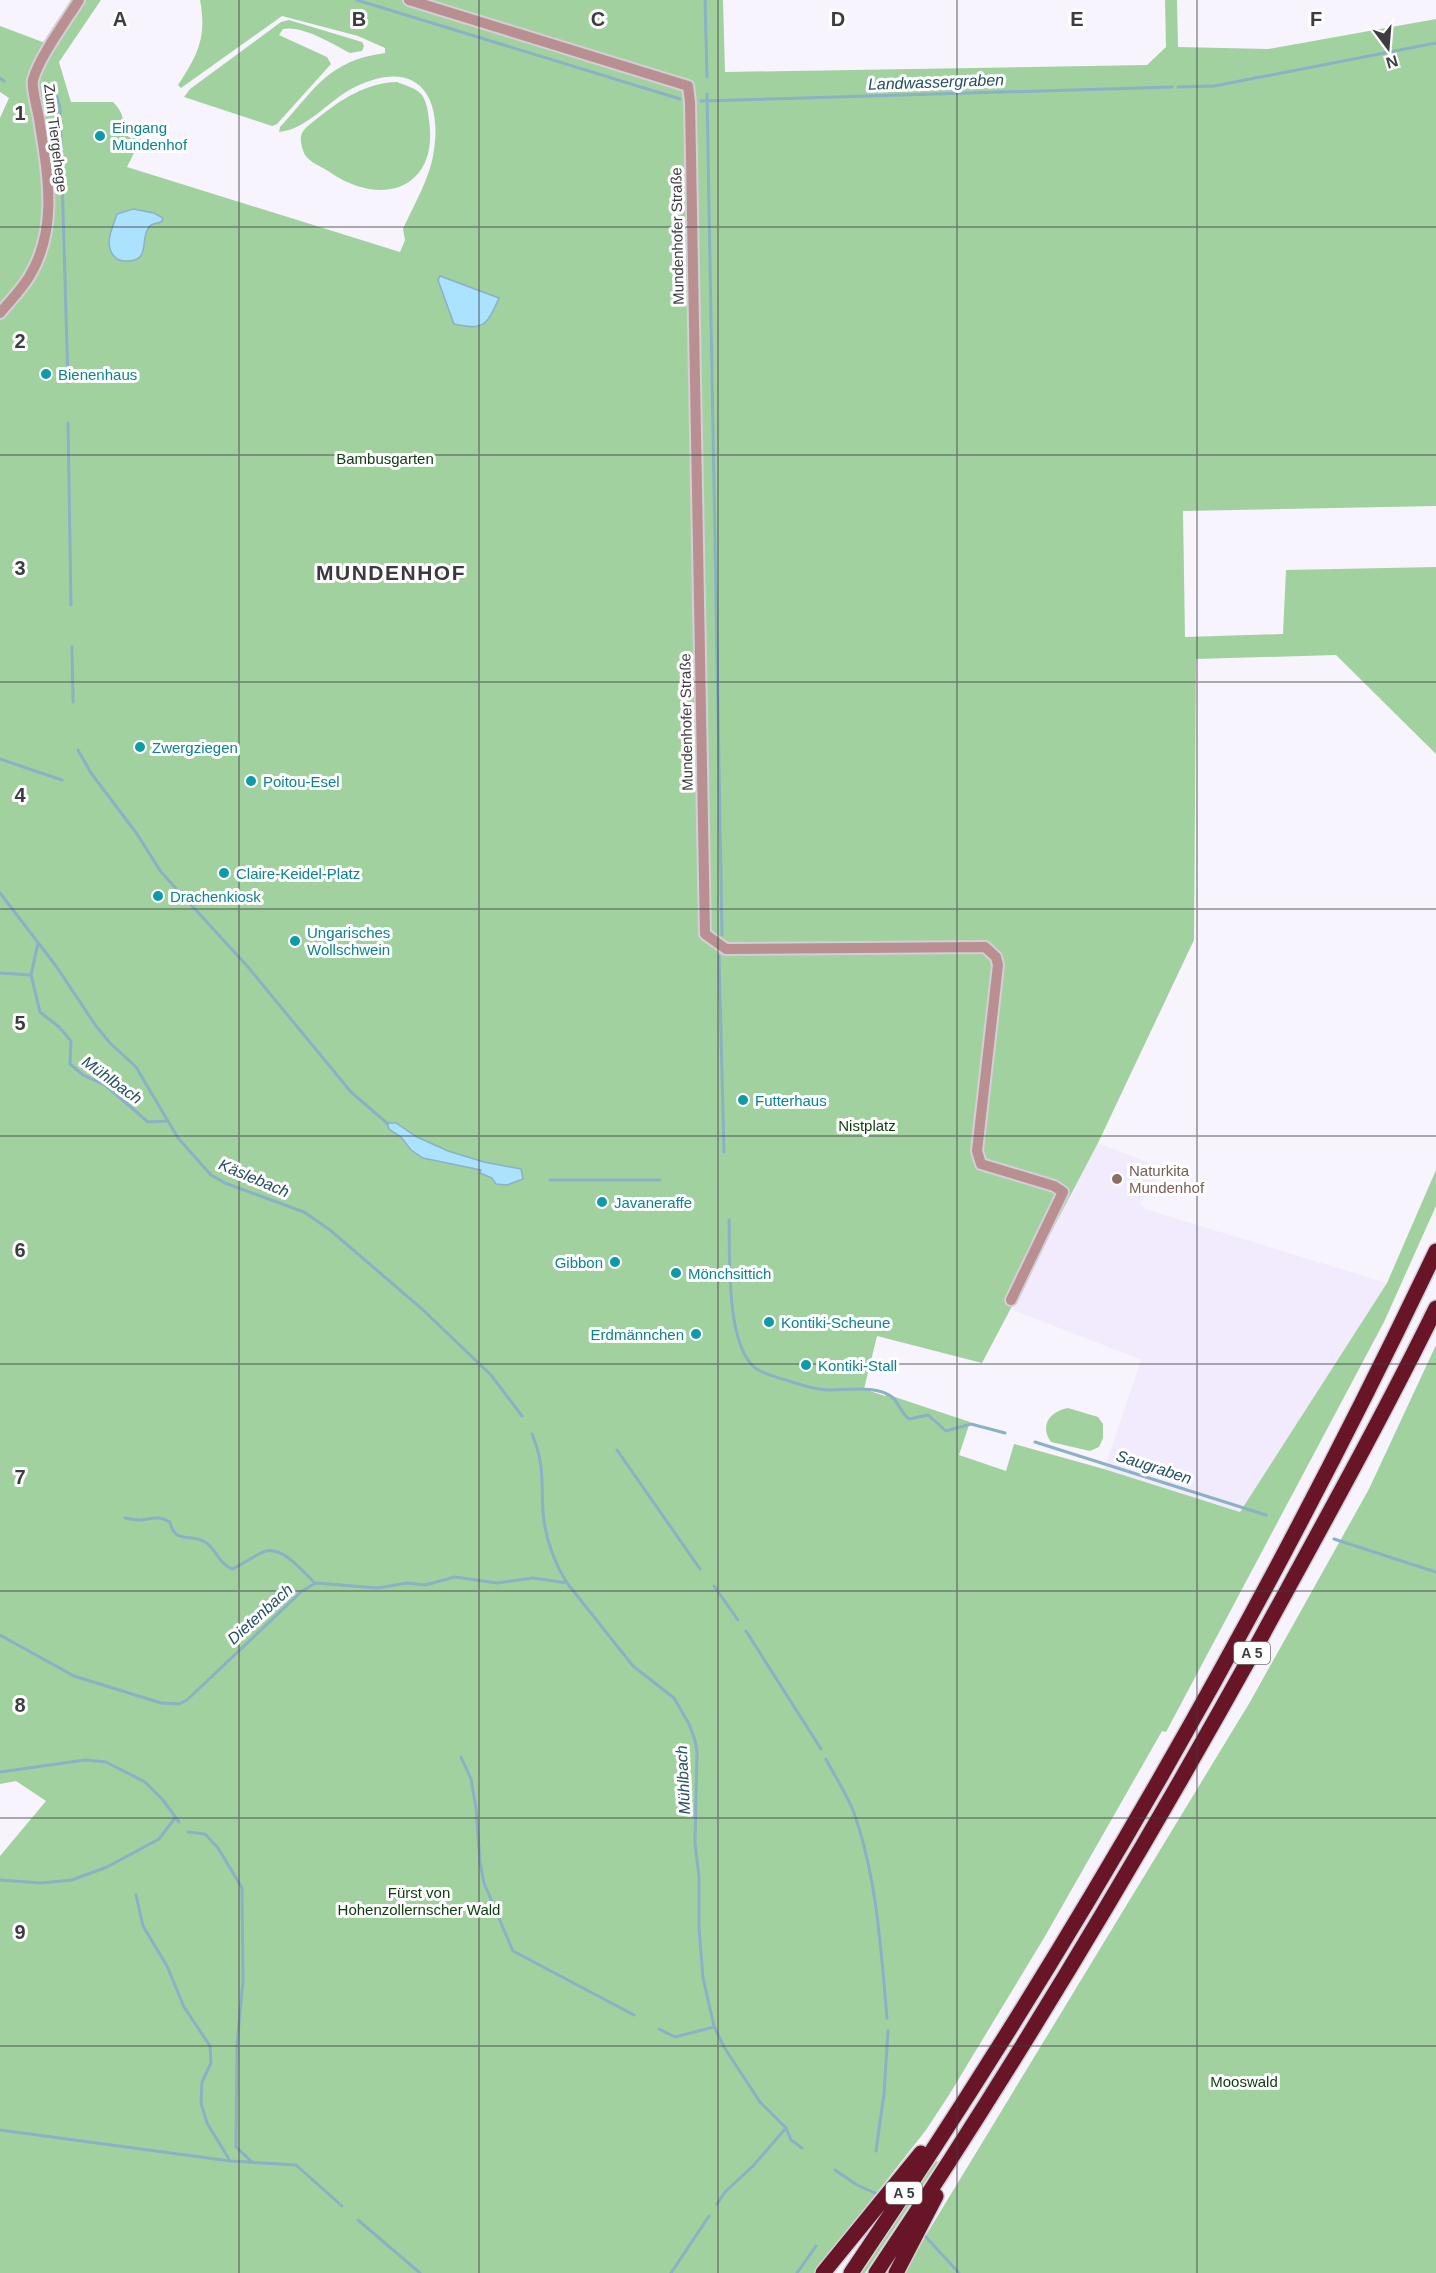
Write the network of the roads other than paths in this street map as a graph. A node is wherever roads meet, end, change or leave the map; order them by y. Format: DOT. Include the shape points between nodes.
graph roads {
  1 [pos="79,0"];
  2 [pos="409,0"];
  3 [pos="0,313"];
  4 [pos="1436,1251"];
  5 [pos="1011,1300"];
  6 [pos="1436,1308"];
  7 [pos="957,2112"];
  8 [pos="957,2150"];
  9 [pos="823,2273"];
  10 [pos="851,2273"];
  11 [pos="876,2273"];
  12 [pos="896,2273"];
  1 -- 3 [label="street, Zum Tiergehege" via="32,83 47,169 47,232 28,279"];
  2 -- 5 [label="street, Mundenhofer Straße" via="688,86 705,934 726,950 985,947 996,957 977,1151 981,1164 1063,1192"];
  4 -- 7 [label="highway, A 5" via="1375,1377 1190,1724"];
  6 -- 8 [label="highway, A 5" via="1307,1554 1186,1772"];
  7 -- 9 [label="highway"];
  7 -- 10 [label="highway, A 5"];
  8 -- 11 [label="highway, A 5"];
  8 -- 12 [label="highway"];
}
